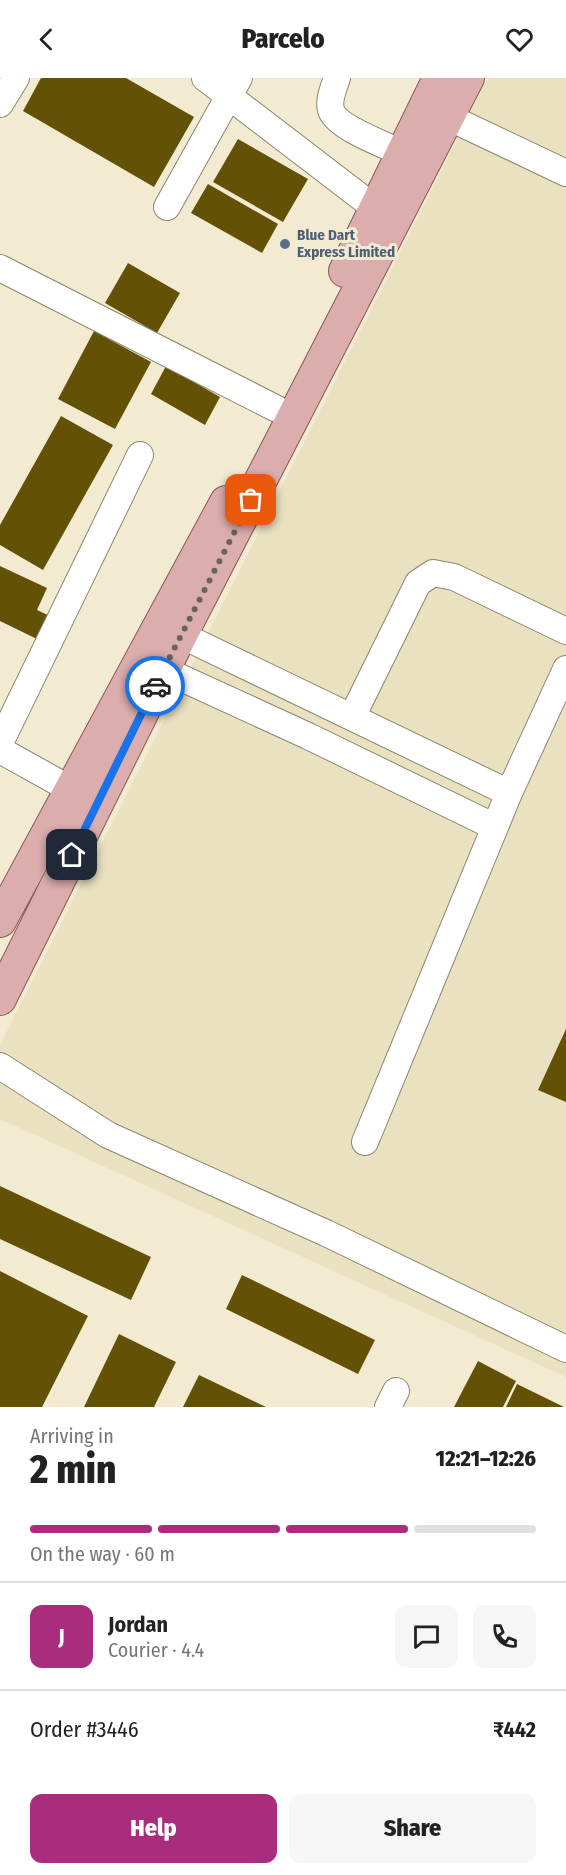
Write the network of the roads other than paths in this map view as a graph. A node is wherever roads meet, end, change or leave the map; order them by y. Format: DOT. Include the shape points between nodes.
graph roads {
  1 [pos="16,78"];
  2 [pos="205,78"];
  3 [pos="337,78"];
  4 [pos="444,79"];
  5 [pos="234,88"];
  6 [pos="0,104"];
  7 [pos="448,117"];
  8 [pos="402,153"];
  9 [pos="566,173"];
  10 [pos="167,207"];
  11 [pos="375,208"];
  12 [pos="0,268"];
  13 [pos="277,409"];
  14 [pos="140,455"];
  15 [pos="566,631"];
  16 [pos="181,635"];
  17 [pos="566,669"];
  18 [pos="164,670"];
  19 [pos="352,717"];
  20 [pos="0,743"];
  21 [pos="0,750"];
  22 [pos="70,789"];
  23 [pos="509,793"];
  24 [pos="495,827"];
  25 [pos="0,921"];
  26 [pos="0,999"];
  27 [pos="0,1065"];
  28 [pos="365,1142"];
  29 [pos="566,1349"];
  1 -- 6 [label="street"];
  2 -- 5 [label="street"];
  3 -- 8 [label="street" via="330,109 338,120"];
  4 -- 7 [label="main road"];
  4 -- 8 [label="main road"];
  5 -- 10 [label="street"];
  5 -- 11 [label="street"];
  7 -- 9 [label="street"];
  7 -- 16 [label="main road"];
  8 -- 11 [label="main road"];
  11 -- 13 [label="main road"];
  12 -- 13 [label="street"];
  13 -- 22 [label="main road"];
  14 -- 20 [label="street"];
  15 -- 19 [label="street" via="454,577 433,573 418,583"];
  16 -- 18 [label="main road"];
  16 -- 19 [label="street"];
  17 -- 23 [label="street"];
  18 -- 24 [label="street"];
  18 -- 26 [label="main road"];
  19 -- 23 [label="street"];
  21 -- 22 [label="street"];
  22 -- 25 [label="main road"];
  23 -- 24 [label="street"];
  24 -- 28 [label="street"];
  27 -- 29 [label="street" via="108,1134 326,1233"];
}
